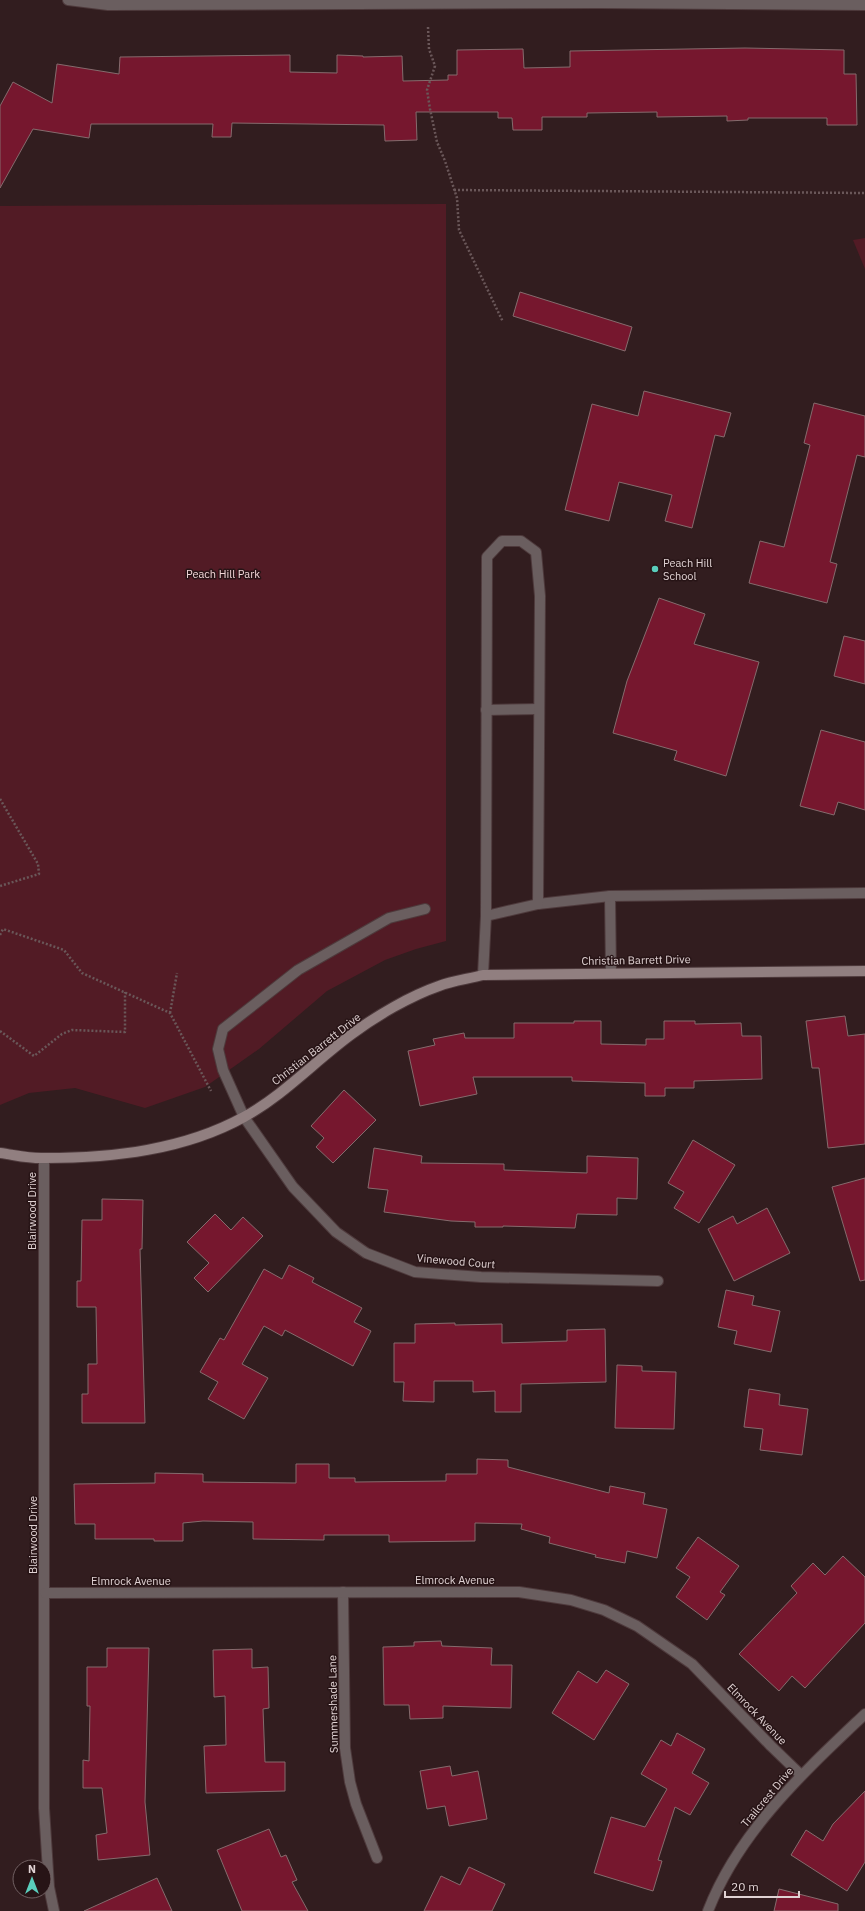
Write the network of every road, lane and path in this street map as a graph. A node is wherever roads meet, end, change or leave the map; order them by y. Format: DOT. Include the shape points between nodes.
graph roads {
  1 [pos="68,0"];
  2 [pos="598,1"];
  3 [pos="301,2"];
  4 [pos="865,5"];
  5 [pos="428,27"];
  6 [pos="454,190"];
  7 [pos="865,193"];
  8 [pos="503,322"];
  9 [pos="539,709"];
  10 [pos="486,710"];
  11 [pos="0,799"];
  12 [pos="0,886"];
  13 [pos="865,893"];
  14 [pos="610,896"];
  15 [pos="538,904"];
  16 [pos="425,909"];
  17 [pos="486,916"];
  18 [pos="0,935"];
  19 [pos="865,971"];
  20 [pos="177,973"];
  21 [pos="611,973"];
  22 [pos="483,975"];
  23 [pos="125,992"];
  24 [pos="170,1013"];
  25 [pos="0,1031"];
  26 [pos="211,1091"];
  27 [pos="244,1117"];
  28 [pos="0,1153"];
  29 [pos="44,1158"];
  30 [pos="658,1281"];
  31 [pos="343,1592"];
  32 [pos="45,1593"];
  33 [pos="865,1714"];
  34 [pos="801,1775"];
  35 [pos="377,1858"];
  36 [pos="54,1911"];
  37 [pos="708,1911"];
  1 -- 3 [label="street" via="108,5"];
  2 -- 3 [label="street"];
  2 -- 4 [label="street"];
  5 -- 6 [label="path" via="429,49 435,66 427,90 430,109 437,142"];
  6 -- 7 [label="path"];
  6 -- 8 [label="path" via="459,230"];
  9 -- 10 [label="street"];
  9 -- 10 [label="street" via="540,596 536,552 521,541 502,541 487,557"];
  9 -- 15 [label="street"];
  10 -- 17 [label="street"];
  11 -- 12 [label="path" via="38,864 39,874"];
  13 -- 14 [label="street"];
  14 -- 15 [label="street"];
  14 -- 21 [label="street"];
  15 -- 17 [label="street"];
  16 -- 27 [label="street, Vinewood Court" via="389,918 298,970 222,1029 218,1049 222,1070"];
  17 -- 22 [label="street"];
  18 -- 23 [label="path" via="3,929 64,950 82,973"];
  19 -- 21 [label="street, Christian Barrett Drive"];
  20 -- 24 [label="path"];
  21 -- 22 [label="street, Christian Barrett Drive"];
  22 -- 27 [label="street, Christian Barrett Drive" via="439,986 384,1013 351,1034 285,1089"];
  23 -- 24 [label="path"];
  23 -- 25 [label="path" via="125,1032 72,1030 62,1034 34,1056"];
  24 -- 26 [label="path"];
  27 -- 29 [label="street, Christian Barrett Drive" via="210,1133 154,1149 126,1154"];
  27 -- 30 [label="street, Vinewood Court" via="293,1187 336,1232 366,1253 415,1272 481,1277"];
  28 -- 29 [label="street, Christian Barrett Drive"];
  29 -- 32 [label="street, Blairwood Drive"];
  31 -- 32 [label="street, Elmrock Avenue"];
  31 -- 34 [label="street, Elmrock Avenue" via="519,1592 571,1600 604,1610 637,1626 692,1664"];
  31 -- 35 [label="street, Summershade Lane" via="345,1748 356,1804"];
  32 -- 36 [label="street, Blairwood Drive" via="44,1808"];
  33 -- 34 [label="street, Trailcrest Drive"];
  34 -- 37 [label="street, Trailcrest Drive" via="758,1825 731,1864"];
}
